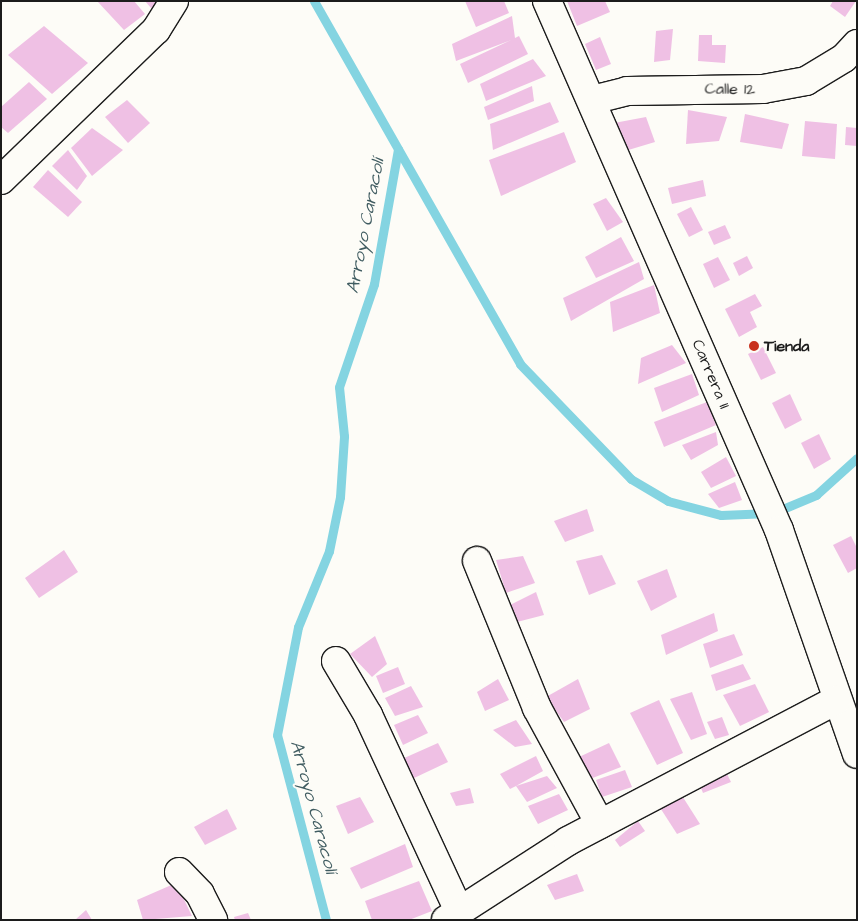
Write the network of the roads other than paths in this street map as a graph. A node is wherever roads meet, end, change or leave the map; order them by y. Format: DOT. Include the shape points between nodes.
graph roads {
  1 [pos="174,1"];
  2 [pos="547,1"];
  3 [pos="857,44"];
  4 [pos="592,100"];
  5 [pos="1,180"];
  6 [pos="477,561"];
  7 [pos="336,661"];
  8 [pos="836,700"];
  9 [pos="857,754"];
  10 [pos="600,824"];
  11 [pos="179,872"];
  12 [pos="453,915"];
  13 [pos="213,920"];
  1 -- 5 [label="street" via="156,30"];
  2 -- 4 [label="street, Carrera 11"];
  3 -- 4 [label="street, Calle 12" via="844,58 806,81 764,90 627,91"];
  4 -- 8 [label="street, Carrera 11" via="779,530"];
  6 -- 10 [label="street" via="537,708"];
  7 -- 12 [label="street" via="368,715"];
  8 -- 9 [label="street, Carrera 11"];
  8 -- 10 [label="street"];
  10 -- 12 [label="street"];
  11 -- 13 [label="street" via="200,894"];
}
